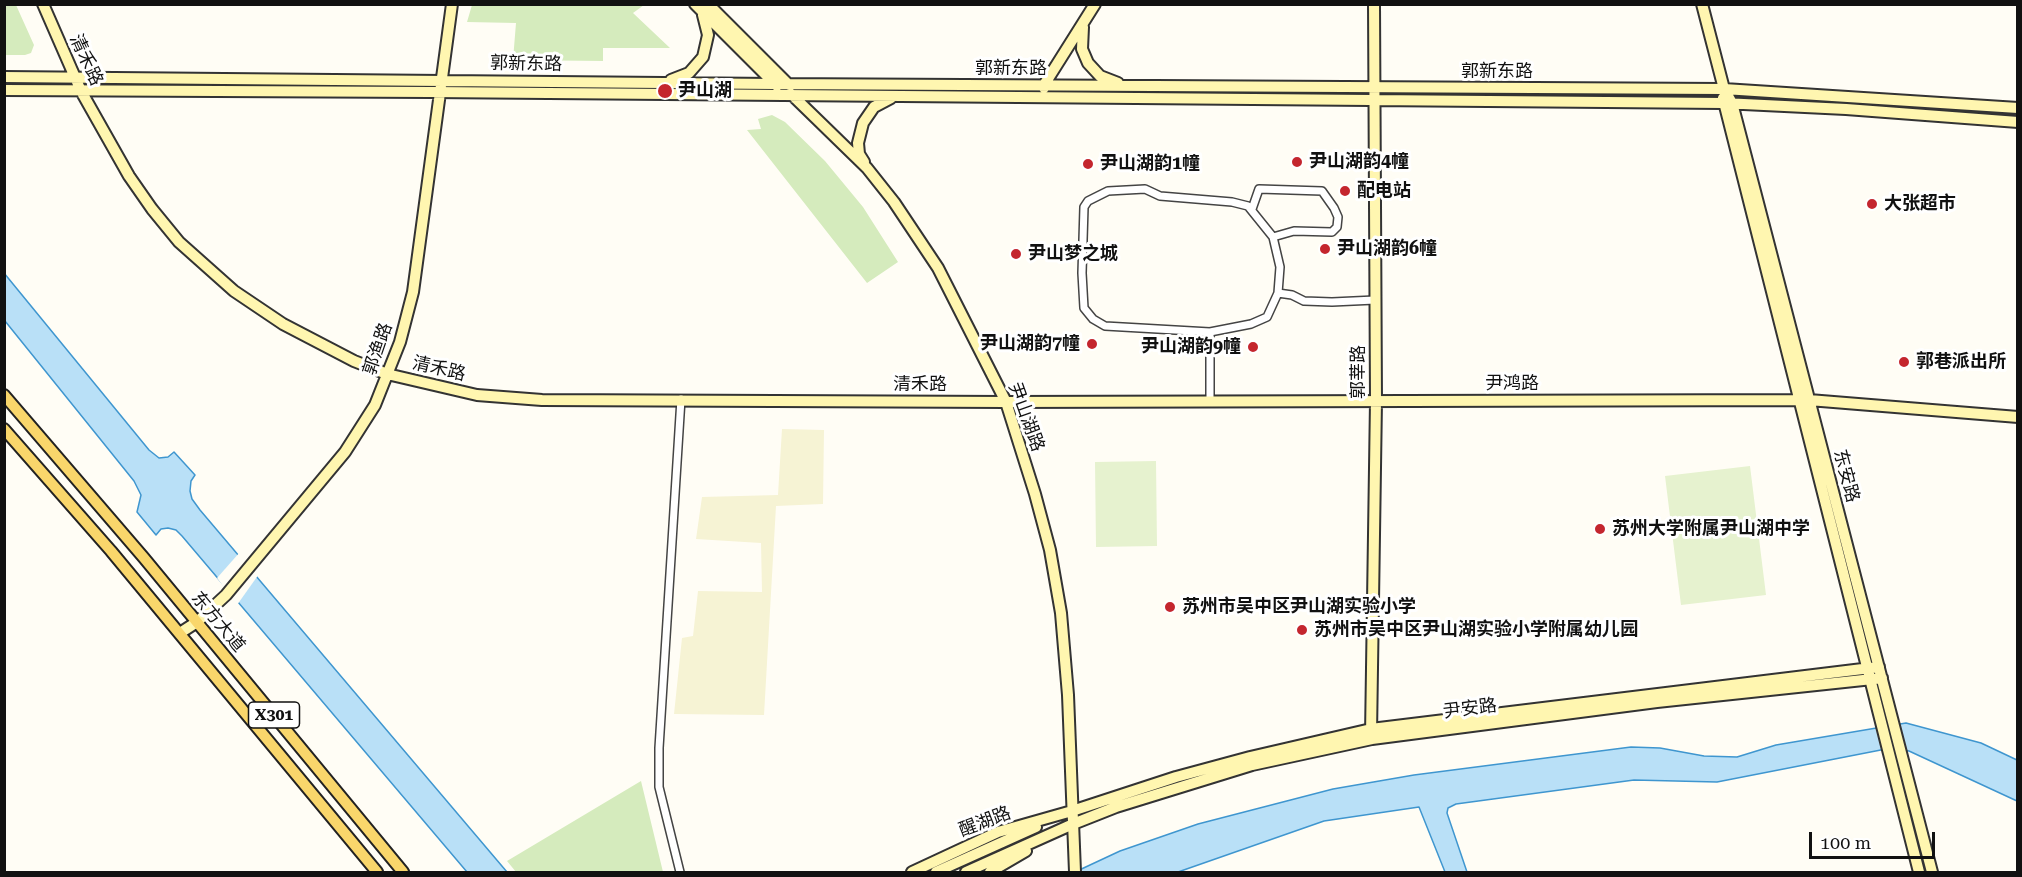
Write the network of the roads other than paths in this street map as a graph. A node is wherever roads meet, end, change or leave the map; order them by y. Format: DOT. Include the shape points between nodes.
graph roads {
  1 [pos="42,4"];
  2 [pos="452,4"];
  3 [pos="1095,4"];
  4 [pos="1374,4"];
  5 [pos="1702,4"];
  6 [pos="701,6"];
  7 [pos="1084,21"];
  8 [pos="4,77"];
  9 [pos="75,77"];
  10 [pos="443,80"];
  11 [pos="664,83"];
  12 [pos="774,84"];
  13 [pos="789,84"];
  14 [pos="1044,85"];
  15 [pos="1128,86"];
  16 [pos="1373,88"];
  17 [pos="1724,89"];
  18 [pos="4,90"];
  19 [pos="81,91"];
  20 [pos="441,92"];
  21 [pos="794,96"];
  22 [pos="896,97"];
  23 [pos="1044,98"];
  24 [pos="1373,100"];
  25 [pos="1728,103"];
  26 [pos="2018,108"];
  27 [pos="2018,122"];
  28 [pos="867,168"];
  29 [pos="1252,208"];
  30 [pos="1273,237"];
  31 [pos="1278,293"];
  32 [pos="1375,300"];
  33 [pos="1210,332"];
  34 [pos="387,374"];
  35 [pos="4,395"];
  36 [pos="681,399"];
  37 [pos="1805,400"];
  38 [pos="1210,401"];
  39 [pos="1376,401"];
  40 [pos="1006,402"];
  41 [pos="2018,417"];
  42 [pos="4,429"];
  43 [pos="197,622"];
  44 [pos="180,633"];
  45 [pos="1875,674"];
  46 [pos="1886,712"];
  47 [pos="1371,734"];
  48 [pos="1072,811"];
  49 [pos="1073,824"];
  50 [pos="1075,869"];
  51 [pos="376,873"];
  52 [pos="403,873"];
  53 [pos="680,873"];
  54 [pos="912,873"];
  55 [pos="936,873"];
  56 [pos="966,873"];
  57 [pos="990,873"];
  58 [pos="1919,873"];
  59 [pos="1932,873"];
  1 -- 9 [label="main road, 清禾路"];
  2 -- 10 [label="main road, 郭渔路"];
  3 -- 7 [label="main road"];
  4 -- 16 [label="main road, 郭莘路"];
  5 -- 17 [label="main road, 东安路"];
  6 -- 11 [label="main road" via="708,35 703,57 689,73"];
  6 -- 12 [label="main road, 尹山湖路"];
  6 -- 13 [label="main road, 尹山湖路"];
  7 -- 14 [label="main road"];
  7 -- 15 [label="main road" via="1082,42 1088,63 1100,76"];
  8 -- 9 [label="main road, 郭新东路"];
  9 -- 10 [label="main road, 郭新东路"];
  9 -- 19 [label="main road, 清禾路"];
  10 -- 11 [label="main road, 郭新东路"];
  10 -- 20 [label="main road, 郭渔路"];
  11 -- 12 [label="main road, 郭新东路"];
  12 -- 13 [label="main road, 郭新东路"];
  12 -- 21 [label="main road, 尹山湖路"];
  13 -- 14 [label="main road, 郭新东路"];
  13 -- 21 [label="main road, 尹山湖路"];
  14 -- 15 [label="main road, 郭新东路"];
  14 -- 23 [label="main road"];
  15 -- 16 [label="main road, 郭新东路"];
  16 -- 17 [label="main road, 郭新东路"];
  16 -- 24 [label="main road, 郭莘路"];
  17 -- 25 [label="main road, 东安路"];
  17 -- 26 [label="main road, 郭新东路"];
  18 -- 19 [label="main road, 郭新东路"];
  19 -- 20 [label="main road, 郭新东路"];
  19 -- 34 [label="main road, 清禾路" via="129,176 179,242 234,291 283,324"];
  20 -- 21 [label="main road, 郭新东路"];
  20 -- 34 [label="main road, 郭渔路" via="413,292"];
  21 -- 22 [label="main road, 郭新东路"];
  21 -- 28 [label="main road, 尹山湖路"];
  22 -- 23 [label="main road, 郭新东路"];
  22 -- 28 [label="main road" via="874,107 863,123 859,154"];
  23 -- 24 [label="main road, 郭新东路"];
  24 -- 25 [label="main road, 郭新东路"];
  24 -- 32 [label="main road, 郭莘路"];
  25 -- 27 [label="main road, 郭新东路"];
  25 -- 37 [label="main road, 东安路"];
  28 -- 40 [label="main road, 尹山湖路" via="938,268"];
  29 -- 30 [label="street"];
  29 -- 30 [label="street" via="1259,189 1322,191 1338,217 1332,232 1294,231"];
  29 -- 33 [label="street" via="1232,202 1160,196 1146,189 1108,191 1084,207 1084,308 1093,319 1105,326"];
  30 -- 31 [label="street" via="1280,267"];
  31 -- 32 [label="street" via="1304,301"];
  31 -- 33 [label="street" via="1267,317"];
  32 -- 39 [label="main road, 郭莘路"];
  33 -- 38 [label="street"];
  34 -- 36 [label="main road, 清禾路" via="477,395 542,400"];
  34 -- 43 [label="main road, 郭渔路" via="375,405 345,452 226,595"];
  35 -- 43 [label="main road, 东方大道 / X301"];
  36 -- 40 [label="main road, 清禾路"];
  36 -- 53 [label="street" via="659,748 659,787"];
  37 -- 39 [label="main road, 尹鸿路"];
  37 -- 41 [label="main road, 尹鸿路"];
  37 -- 45 [label="main road, 东安路"];
  38 -- 39 [label="main road, 尹鸿路"];
  38 -- 40 [label="main road, 尹鸿路"];
  39 -- 47 [label="main road, 郭莘路"];
  40 -- 48 [label="main road, 尹山湖路" via="1050,550 1061,613"];
  42 -- 44 [label="main road, 东方大道 / X301"];
  43 -- 44 [label="main road, 郭渔路"];
  43 -- 52 [label="main road, 东方大道 / X301"];
  44 -- 51 [label="main road, 东方大道 / X301"];
  45 -- 46 [label="main road, 东安路"];
  45 -- 47 [label="main road, 尹安路"];
  46 -- 58 [label="main road, 东安路" via="1896,777"];
  46 -- 59 [label="main road, 东安路" via="1908,774"];
  47 -- 48 [label="main road, 尹安路" via="1250,757"];
  47 -- 49 [label="main road, 尹安路" via="1252,765"];
  48 -- 49 [label="main road, 尹山湖路"];
  48 -- 54 [label="main road, 醒湖路" via="998,831"];
  48 -- 55 [label="main road"];
  49 -- 50 [label="main road, 尹山湖路"];
  49 -- 56 [label="main road"];
  49 -- 57 [label="main road"];
}
